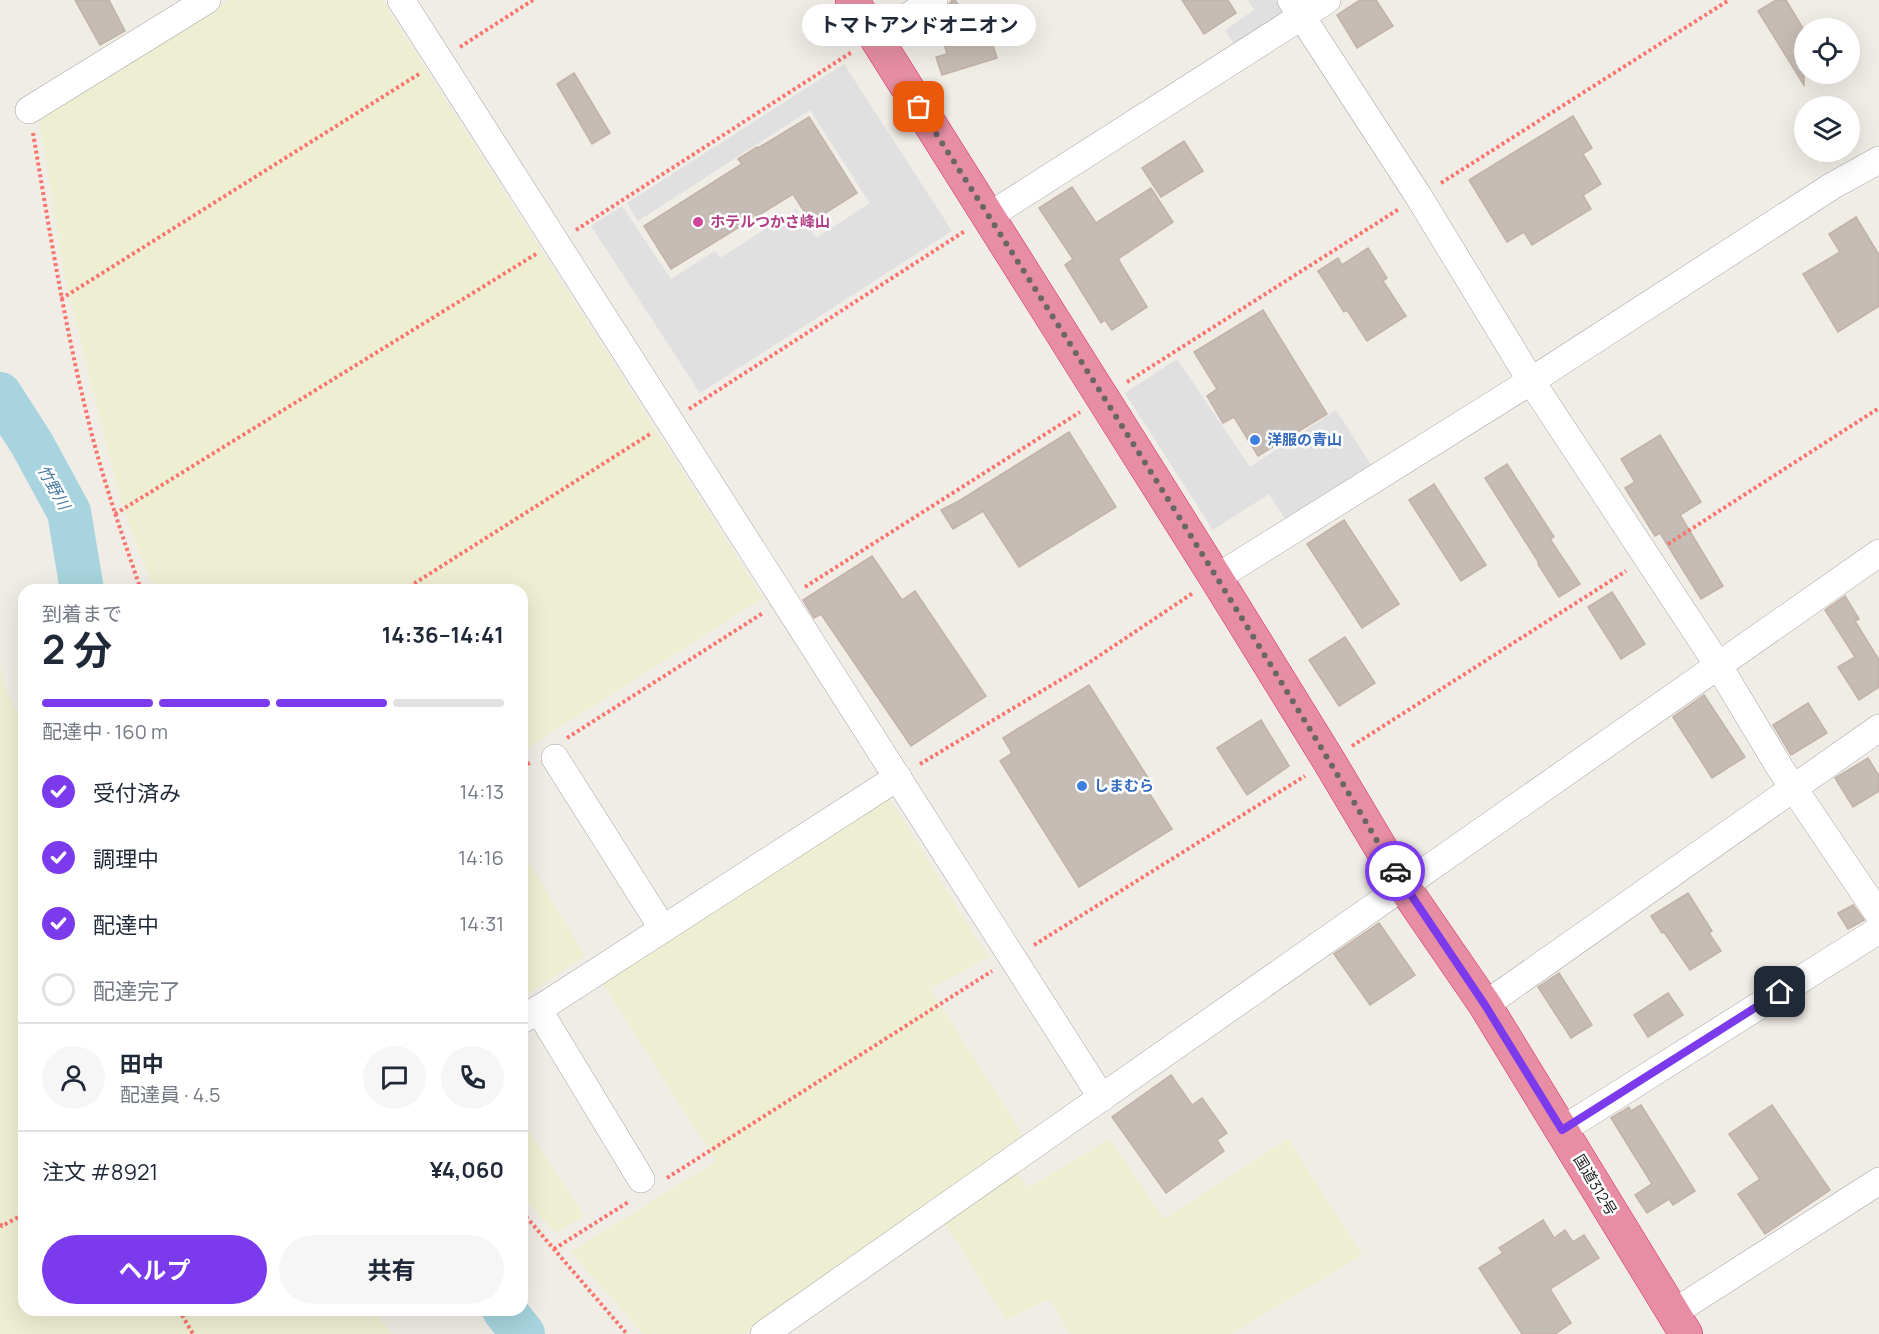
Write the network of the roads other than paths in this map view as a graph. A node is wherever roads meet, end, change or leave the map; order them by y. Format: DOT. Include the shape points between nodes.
graph roads {
  1 [pos="207,0"];
  2 [pos="401,0"];
  3 [pos="852,0"];
  4 [pos="934,0"];
  5 [pos="1327,0"];
  6 [pos="1296,8"];
  7 [pos="875,37"];
  8 [pos="29,110"];
  9 [pos="1879,160"];
  10 [pos="989,216"];
  11 [pos="1531,381"];
  12 [pos="1879,553"];
  13 [pos="1216,578"];
  14 [pos="1718,665"];
  15 [pos="1879,728"];
  16 [pos="550,753"];
  17 [pos="898,777"];
  18 [pos="1793,788"];
  19 [pos="1404,886"];
  20 [pos="1879,915"];
  21 [pos="663,929"];
  22 [pos="1879,930"];
  23 [pos="1485,1005"];
  24 [pos="530,1014"];
  25 [pos="1102,1098"];
  26 [pos="1562,1130"];
  27 [pos="1879,1181"];
  28 [pos="646,1186"];
  29 [pos="1679,1323"];
  30 [pos="764,1334"];
  1 -- 8 [label="street"];
  2 -- 17 [label="street"];
  3 -- 7 [label="highway, 国道312号"];
  4 -- 7 [label="street"];
  5 -- 6 [label="street"];
  6 -- 10 [label="street"];
  6 -- 11 [label="street" via="1419,197"];
  7 -- 10 [label="highway, 国道312号"];
  9 -- 11 [label="street" via="1832,186"];
  10 -- 13 [label="highway, 国道312号"];
  11 -- 13 [label="street"];
  11 -- 14 [label="street"];
  12 -- 14 [label="street"];
  13 -- 19 [label="highway, 国道312号"];
  14 -- 18 [label="street"];
  14 -- 19 [label="street"];
  15 -- 18 [label="street"];
  16 -- 21 [label="street"];
  17 -- 21 [label="street"];
  17 -- 25 [label="street"];
  18 -- 20 [label="street"];
  18 -- 23 [label="street"];
  19 -- 23 [label="highway, 国道312号"];
  19 -- 25 [label="street"];
  21 -- 24 [label="street"];
  22 -- 26 [label="street"];
  23 -- 26 [label="highway, 国道312号"];
  24 -- 28 [label="street"];
  25 -- 30 [label="street"];
  26 -- 29 [label="highway, 国道312号"];
  27 -- 29 [label="street"];
}
